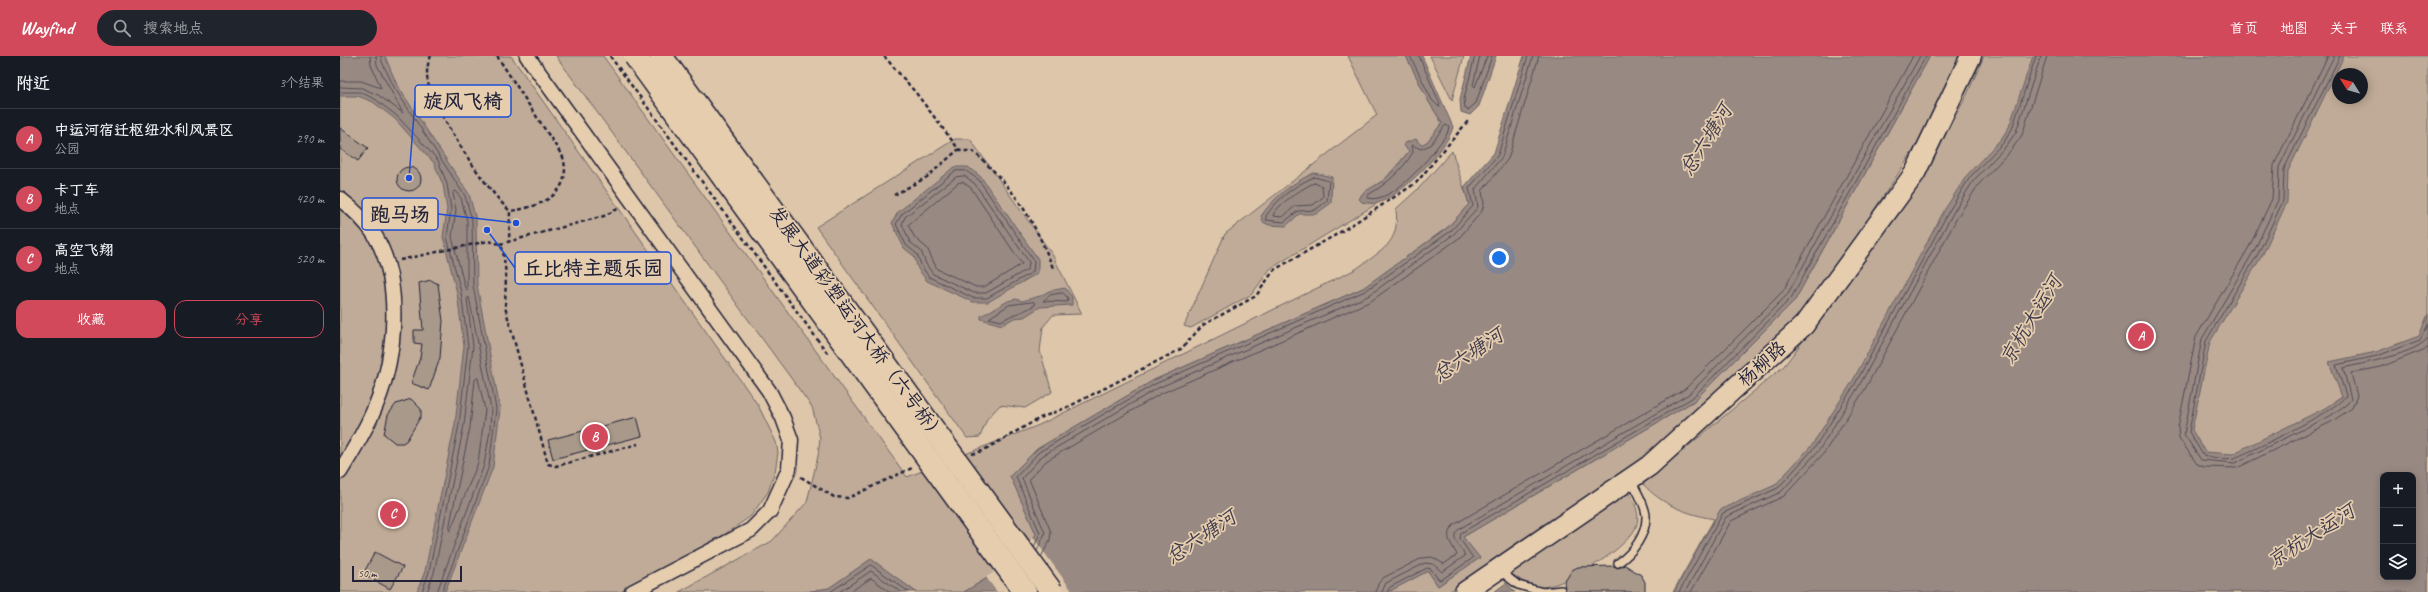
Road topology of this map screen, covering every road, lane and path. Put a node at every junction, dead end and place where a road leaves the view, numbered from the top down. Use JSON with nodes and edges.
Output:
{"nodes":[{"id":1,"x":431,"y":56,"type":"edge"},
{"id":2,"x":497,"y":56,"type":"edge"},
{"id":3,"x":527,"y":56,"type":"edge"},
{"id":4,"x":610,"y":56,"type":"edge"},
{"id":5,"x":635,"y":56,"type":"edge"},
{"id":6,"x":661,"y":56,"type":"edge"},
{"id":7,"x":884,"y":56,"type":"edge"},
{"id":8,"x":1971,"y":56,"type":"edge"},
{"id":9,"x":1468,"y":121,"type":"dead end"},
{"id":10,"x":959,"y":149,"type":"junction"},
{"id":11,"x":894,"y":195,"type":"dead end"},
{"id":12,"x":340,"y":199,"type":"edge"},
{"id":13,"x":632,"y":201,"type":"junction"},
{"id":14,"x":510,"y":211,"type":"junction"},
{"id":15,"x":509,"y":241,"type":"junction"},
{"id":16,"x":500,"y":244,"type":"junction"},
{"id":17,"x":386,"y":263,"type":"junction"},
{"id":18,"x":1053,"y":268,"type":"dead end"},
{"id":19,"x":832,"y":361,"type":"dead end"},
{"id":20,"x":638,"y":444,"type":"dead end"},
{"id":21,"x":969,"y":455,"type":"dead end"},
{"id":22,"x":906,"y":462,"type":"dead end"},
{"id":23,"x":921,"y":464,"type":"dead end"},
{"id":24,"x":789,"y":469,"type":"junction"},
{"id":25,"x":340,"y":472,"type":"edge"},
{"id":26,"x":916,"y":475,"type":"dead end"},
{"id":27,"x":1630,"y":479,"type":"junction"},
{"id":28,"x":1618,"y":563,"type":"dead end"},
{"id":29,"x":1498,"y":570,"type":"junction"},
{"id":30,"x":1560,"y":590,"type":"dead end"},
{"id":31,"x":632,"y":592,"type":"edge"},
{"id":32,"x":1025,"y":592,"type":"edge"},
{"id":33,"x":1052,"y":592,"type":"edge"},
{"id":34,"x":1465,"y":592,"type":"edge"},
{"id":35,"x":1543,"y":592,"type":"edge"}],
"edges":[{"from":1,"to":14,"type":"path"},
{"from":2,"to":14,"type":"path"},
{"from":3,"to":13,"type":"street"},
{"from":4,"to":19,"type":"path","bridge":true},
{"from":5,"to":32,"type":"main road","name":"发展大道彩塑运河大桥（六号桥）","bridge":true},
{"from":6,"to":33,"type":"main road","name":"发展大道彩塑运河大桥（六号桥）","bridge":true},
{"from":7,"to":10,"type":"path"},
{"from":8,"to":27,"type":"street","name":"杨柳路"},
{"from":9,"to":21,"type":"path"},
{"from":10,"to":11,"type":"path"},
{"from":10,"to":18,"type":"path"},
{"from":12,"to":17,"type":"street"},
{"from":13,"to":15,"type":"path"},
{"from":13,"to":24,"type":"street"},
{"from":14,"to":15,"type":"path"},
{"from":15,"to":16,"type":"path"},
{"from":16,"to":17,"type":"path"},
{"from":16,"to":20,"type":"path"},
{"from":17,"to":25,"type":"street"},
{"from":22,"to":26,"type":"path"},
{"from":23,"to":24,"type":"path"},
{"from":24,"to":31,"type":"street"},
{"from":27,"to":28,"type":"lane"},
{"from":27,"to":29,"type":"street","name":"杨柳路"},
{"from":29,"to":34,"type":"street","name":"杨柳路"},
{"from":29,"to":35,"type":"lane"},
{"from":30,"to":35,"type":"lane"}]}
